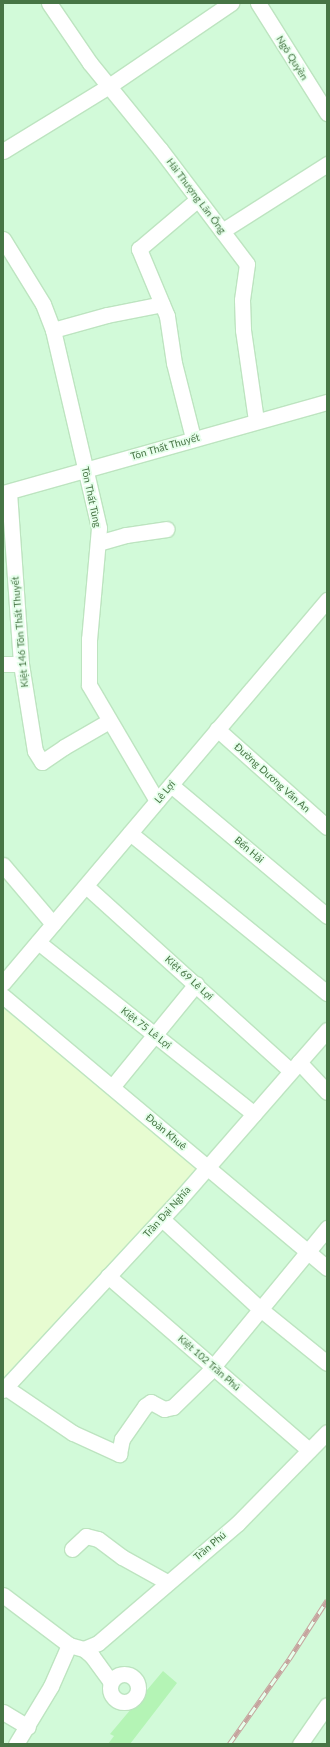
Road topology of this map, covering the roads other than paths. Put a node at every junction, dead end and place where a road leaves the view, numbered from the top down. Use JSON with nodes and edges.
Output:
{"nodes":[{"id":1,"x":49,"y":3,"type":"edge"},
{"id":2,"x":231,"y":3,"type":"edge"},
{"id":3,"x":258,"y":3,"type":"edge"},
{"id":4,"x":109,"y":86,"type":"junction"},
{"id":5,"x":327,"y":112,"type":"edge"},
{"id":6,"x":3,"y":151,"type":"edge"},
{"id":7,"x":327,"y":164,"type":"edge"},
{"id":8,"x":198,"y":199,"type":"junction"},
{"id":9,"x":222,"y":231,"type":"junction"},
{"id":10,"x":3,"y":239,"type":"edge"},
{"id":11,"x":162,"y":304,"type":"junction"},
{"id":12,"x":53,"y":330,"type":"junction"},
{"id":13,"x":327,"y":402,"type":"edge"},
{"id":14,"x":256,"y":420,"type":"junction"},
{"id":15,"x":193,"y":438,"type":"junction"},
{"id":16,"x":86,"y":470,"type":"junction"},
{"id":17,"x":6,"y":492,"type":"edge"},
{"id":18,"x":167,"y":529,"type":"dead end"},
{"id":19,"x":98,"y":543,"type":"junction"},
{"id":20,"x":327,"y":600,"type":"edge"},
{"id":21,"x":3,"y":664,"type":"edge"},
{"id":22,"x":21,"y":664,"type":"junction"},
{"id":23,"x":109,"y":721,"type":"junction"},
{"id":24,"x":217,"y":729,"type":"junction"},
{"id":25,"x":171,"y":785,"type":"junction"},
{"id":26,"x":157,"y":801,"type":"junction"},
{"id":27,"x":327,"y":827,"type":"edge"},
{"id":28,"x":130,"y":833,"type":"junction"},
{"id":29,"x":3,"y":865,"type":"edge"},
{"id":30,"x":86,"y":886,"type":"junction"},
{"id":31,"x":327,"y":916,"type":"edge"},
{"id":32,"x":54,"y":924,"type":"junction"},
{"id":33,"x":38,"y":942,"type":"junction"},
{"id":34,"x":3,"y":983,"type":"edge"},
{"id":35,"x":196,"y":984,"type":"junction"},
{"id":36,"x":327,"y":993,"type":"edge"},
{"id":37,"x":3,"y":996,"type":"edge"},
{"id":38,"x":327,"y":1030,"type":"edge"},
{"id":39,"x":154,"y":1035,"type":"junction"},
{"id":40,"x":295,"y":1067,"type":"junction"},
{"id":41,"x":112,"y":1087,"type":"junction"},
{"id":42,"x":327,"y":1092,"type":"edge"},
{"id":43,"x":254,"y":1114,"type":"junction"},
{"id":44,"x":208,"y":1167,"type":"junction"},
{"id":45,"x":162,"y":1219,"type":"junction"},
{"id":46,"x":327,"y":1228,"type":"edge"},
{"id":47,"x":306,"y":1251,"type":"junction"},
{"id":48,"x":327,"y":1268,"type":"edge"},
{"id":49,"x":108,"y":1276,"type":"junction"},
{"id":50,"x":259,"y":1308,"type":"junction"},
{"id":51,"x":327,"y":1363,"type":"edge"},
{"id":52,"x":213,"y":1367,"type":"junction"},
{"id":53,"x":4,"y":1389,"type":"edge"},
{"id":54,"x":327,"y":1432,"type":"edge"},
{"id":55,"x":309,"y":1450,"type":"junction"},
{"id":56,"x":72,"y":1549,"type":"dead end"},
{"id":57,"x":167,"y":1582,"type":"junction"},
{"id":58,"x":3,"y":1595,"type":"edge"},
{"id":59,"x":76,"y":1647,"type":"junction"},
{"id":60,"x":111,"y":1682,"type":"dead end"},
{"id":61,"x":327,"y":1705,"type":"edge"},
{"id":62,"x":3,"y":1712,"type":"edge"},
{"id":63,"x":28,"y":1727,"type":"junction"},
{"id":64,"x":16,"y":1744,"type":"edge"},
{"id":65,"x":300,"y":1744,"type":"edge"}],
"edges":[{"from":1,"to":4,"type":"street","name":"Hải Thượng Lãn Ông"},
{"from":2,"to":4,"type":"street"},
{"from":3,"to":5,"type":"street","name":"Ngô Quyền"},
{"from":4,"to":6,"type":"street"},
{"from":4,"to":8,"type":"street","name":"Hải Thượng Lãn Ông"},
{"from":7,"to":9,"type":"street"},
{"from":8,"to":9,"type":"street","name":"Hải Thượng Lãn Ông"},
{"from":8,"to":11,"type":"street"},
{"from":9,"to":14,"type":"street","name":"Hải Thượng Lãn Ông"},
{"from":10,"to":12,"type":"street","name":"Tôn Thất Tùng"},
{"from":11,"to":12,"type":"street"},
{"from":11,"to":15,"type":"street"},
{"from":12,"to":16,"type":"street","name":"Tôn Thất Tùng"},
{"from":13,"to":14,"type":"street","name":"Tôn Thất Thuyết"},
{"from":14,"to":15,"type":"street","name":"Tôn Thất Thuyết"},
{"from":15,"to":16,"type":"street","name":"Tôn Thất Thuyết"},
{"from":16,"to":17,"type":"street","name":"Tôn Thất Thuyết"},
{"from":16,"to":19,"type":"street","name":"Tôn Thất Tùng"},
{"from":17,"to":22,"type":"street","name":"Kiệt 146 Tôn Thất Thuyết"},
{"from":18,"to":19,"type":"street"},
{"from":19,"to":23,"type":"street","name":"Tôn Thất Tùng"},
{"from":20,"to":24,"type":"street","name":"Lê Lợi"},
{"from":21,"to":22,"type":"street"},
{"from":22,"to":23,"type":"street","name":"Kiệt 146 Tôn Thất Thuyết"},
{"from":23,"to":26,"type":"street","name":"Tôn Thất Tùng"},
{"from":24,"to":25,"type":"street","name":"Lê Lợi"},
{"from":24,"to":27,"type":"street","name":"Đường Dương Văn An"},
{"from":25,"to":26,"type":"street","name":"Lê Lợi"},
{"from":25,"to":31,"type":"street","name":"Bến Hải"},
{"from":26,"to":28,"type":"street","name":"Lê Lợi"},
{"from":28,"to":30,"type":"street","name":"Lê Lợi"},
{"from":28,"to":36,"type":"street"},
{"from":29,"to":32,"type":"street"},
{"from":30,"to":32,"type":"street","name":"Lê Lợi"},
{"from":30,"to":35,"type":"street","name":"Kiệt 69 Lê Lợi"},
{"from":32,"to":33,"type":"street","name":"Lê Lợi"},
{"from":33,"to":34,"type":"street","name":"Lê Lợi"},
{"from":33,"to":39,"type":"street","name":"Kiệt 75 Lê Lợi"},
{"from":35,"to":39,"type":"street"},
{"from":35,"to":40,"type":"street","name":"Kiệt 69 Lê Lợi"},
{"from":37,"to":41,"type":"street","name":"Đoàn Khuê"},
{"from":38,"to":40,"type":"street","name":"Trần Đại Nghĩa"},
{"from":39,"to":41,"type":"street"},
{"from":39,"to":43,"type":"street","name":"Kiệt 75 Lê Lợi"},
{"from":40,"to":42,"type":"street","name":"Kiệt 69 Lê Lợi"},
{"from":40,"to":43,"type":"street","name":"Trần Đại Nghĩa"},
{"from":41,"to":44,"type":"street","name":"Đoàn Khuê"},
{"from":43,"to":44,"type":"street","name":"Trần Đại Nghĩa"},
{"from":44,"to":45,"type":"street","name":"Trần Đại Nghĩa"},
{"from":44,"to":47,"type":"street","name":"Đoàn Khuê"},
{"from":45,"to":49,"type":"street","name":"Trần Đại Nghĩa"},
{"from":45,"to":50,"type":"street"},
{"from":46,"to":47,"type":"street"},
{"from":47,"to":48,"type":"street","name":"Đoàn Khuê"},
{"from":47,"to":50,"type":"street"},
{"from":49,"to":52,"type":"street","name":"Kiệt 102 Trần Phú"},
{"from":49,"to":53,"type":"street","name":"Trần Đại Nghĩa"},
{"from":50,"to":51,"type":"street"},
{"from":50,"to":52,"type":"street"},
{"from":52,"to":53,"type":"street"},
{"from":52,"to":55,"type":"street","name":"Kiệt 102 Trần Phú"},
{"from":54,"to":55,"type":"street","name":"Trần Phú"},
{"from":55,"to":57,"type":"street","name":"Trần Phú"},
{"from":56,"to":57,"type":"street"},
{"from":57,"to":59,"type":"street","name":"Trần Phú"},
{"from":58,"to":59,"type":"street"},
{"from":59,"to":60,"type":"street"},
{"from":59,"to":63,"type":"street"},
{"from":61,"to":65,"type":"street"},
{"from":62,"to":63,"type":"street"},
{"from":63,"to":64,"type":"street"}]}
